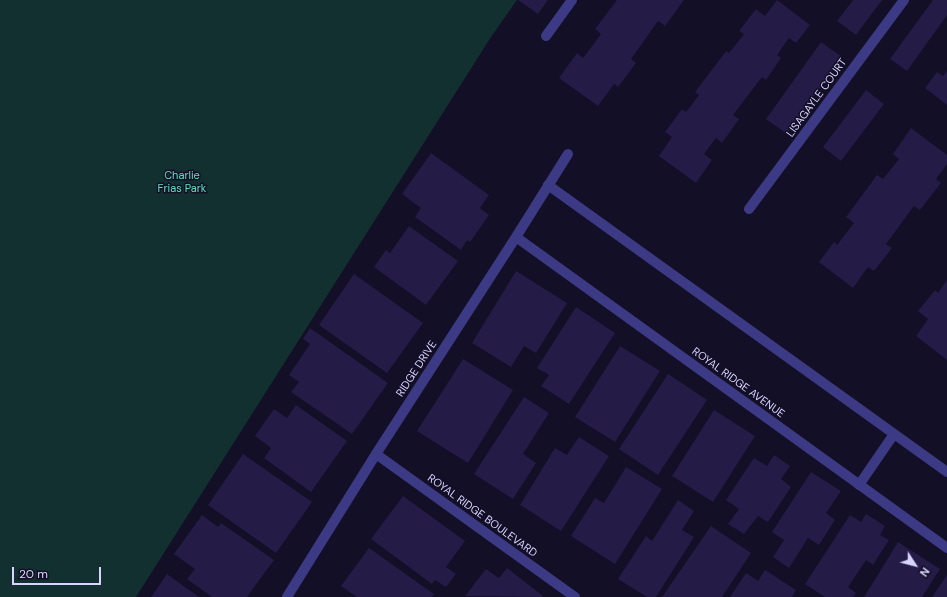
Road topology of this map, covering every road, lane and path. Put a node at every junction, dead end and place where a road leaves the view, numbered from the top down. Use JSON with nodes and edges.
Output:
{"nodes":[{"id":1,"x":572,"y":0,"type":"edge"},
{"id":2,"x":904,"y":0,"type":"edge"},
{"id":3,"x":546,"y":36,"type":"dead end"},
{"id":4,"x":568,"y":154,"type":"dead end"},
{"id":5,"x":548,"y":185,"type":"junction"},
{"id":6,"x":749,"y":209,"type":"dead end"},
{"id":7,"x":516,"y":237,"type":"junction"},
{"id":8,"x":894,"y":434,"type":"junction"},
{"id":9,"x":376,"y":454,"type":"junction"},
{"id":10,"x":947,"y":472,"type":"edge"},
{"id":11,"x":859,"y":485,"type":"junction"},
{"id":12,"x":947,"y":548,"type":"edge"},
{"id":13,"x":287,"y":597,"type":"edge"},
{"id":14,"x":575,"y":597,"type":"edge"}],
"edges":[{"from":1,"to":3,"type":"street"},
{"from":2,"to":6,"type":"street","name":"LISAGAYLE COURT"},
{"from":4,"to":5,"type":"street","name":"RIDGE DRIVE"},
{"from":5,"to":7,"type":"street","name":"RIDGE DRIVE"},
{"from":5,"to":8,"type":"street"},
{"from":7,"to":9,"type":"street","name":"RIDGE DRIVE"},
{"from":7,"to":11,"type":"street","name":"ROYAL RIDGE AVENUE"},
{"from":8,"to":10,"type":"street"},
{"from":8,"to":11,"type":"street"},
{"from":9,"to":13,"type":"street","name":"RIDGE DRIVE"},
{"from":9,"to":14,"type":"street","name":"ROYAL RIDGE BOULEVARD"},
{"from":11,"to":12,"type":"street","name":"ROYAL RIDGE AVENUE"}]}
